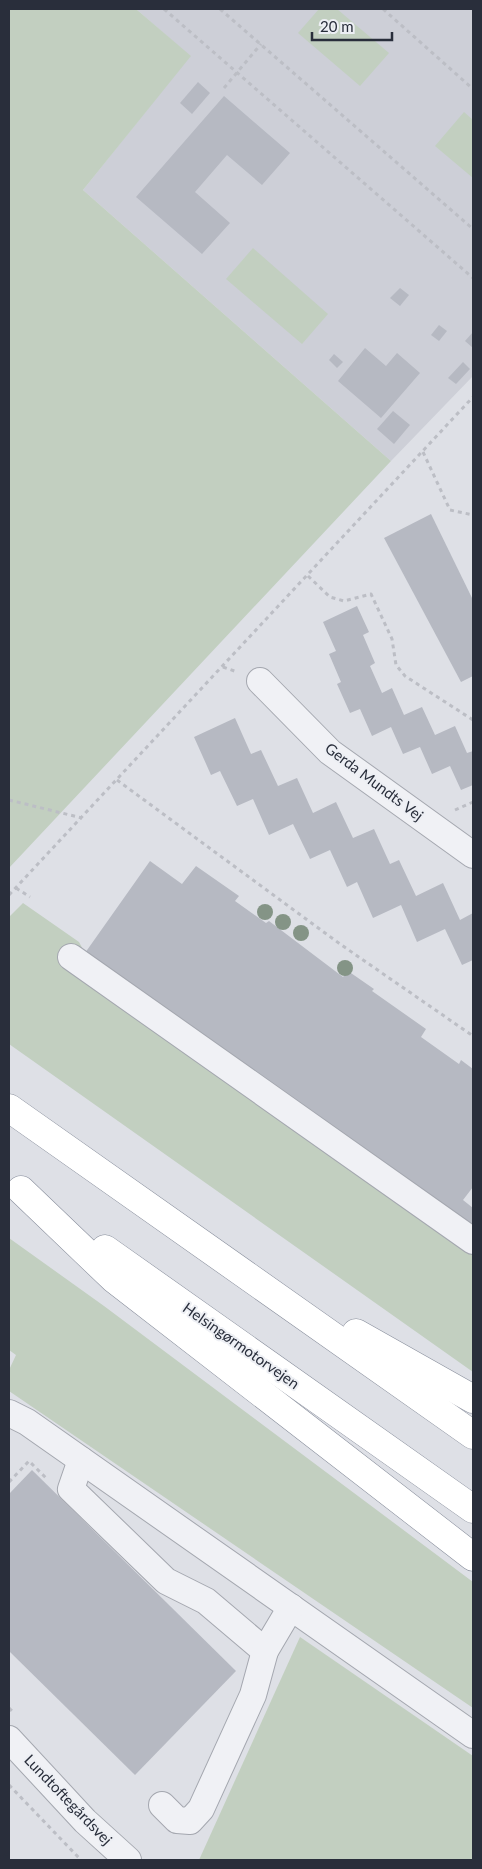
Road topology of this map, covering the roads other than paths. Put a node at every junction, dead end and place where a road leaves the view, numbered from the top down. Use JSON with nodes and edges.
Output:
{"nodes":[{"id":1,"x":260,"y":681,"type":"dead end"},
{"id":2,"x":473,"y":855,"type":"edge"},
{"id":3,"x":71,"y":957,"type":"dead end"},
{"id":4,"x":9,"y":1108,"type":"edge"},
{"id":5,"x":15,"y":1186,"type":"edge"},
{"id":6,"x":473,"y":1240,"type":"edge"},
{"id":7,"x":224,"y":1259,"type":"junction"},
{"id":8,"x":473,"y":1399,"type":"edge"},
{"id":9,"x":10,"y":1415,"type":"edge"},
{"id":10,"x":473,"y":1435,"type":"edge"},
{"id":11,"x":81,"y":1460,"type":"junction"},
{"id":12,"x":473,"y":1509,"type":"edge"},
{"id":13,"x":473,"y":1557,"type":"edge"},
{"id":14,"x":291,"y":1607,"type":"junction"},
{"id":15,"x":265,"y":1652,"type":"junction"},
{"id":16,"x":473,"y":1735,"type":"edge"},
{"id":17,"x":9,"y":1739,"type":"edge"},
{"id":18,"x":162,"y":1805,"type":"dead end"},
{"id":19,"x":128,"y":1860,"type":"edge"}],
"edges":[{"from":1,"to":2,"type":"street","name":"Gerda Mundts Vej"},
{"from":3,"to":6,"type":"street"},
{"from":4,"to":7,"type":"highway"},
{"from":5,"to":12,"type":"highway","name":"Helsingørmotorvejen"},
{"from":5,"to":13,"type":"highway"},
{"from":7,"to":8,"type":"highway"},
{"from":7,"to":10,"type":"highway"},
{"from":9,"to":11,"type":"street"},
{"from":11,"to":14,"type":"street"},
{"from":11,"to":15,"type":"street"},
{"from":14,"to":15,"type":"street"},
{"from":14,"to":16,"type":"street"},
{"from":15,"to":18,"type":"street"},
{"from":17,"to":19,"type":"street","name":"Lundtoftegårdsvej"}]}
